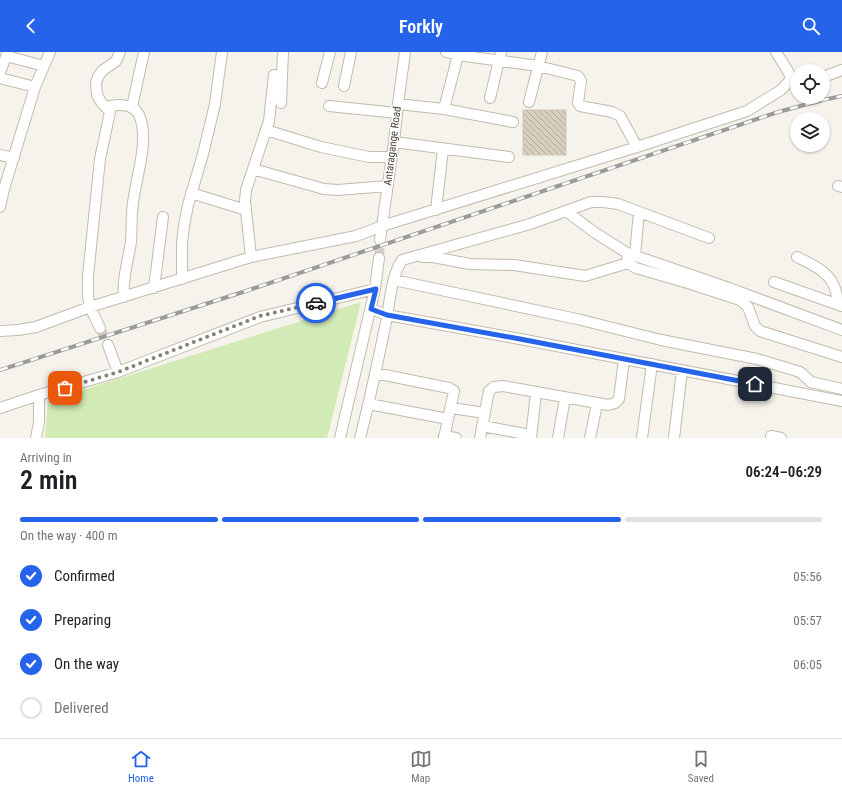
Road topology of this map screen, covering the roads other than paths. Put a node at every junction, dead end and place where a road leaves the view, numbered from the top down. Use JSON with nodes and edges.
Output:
{"nodes":[{"id":1,"x":50,"y":52,"type":"edge"},
{"id":2,"x":120,"y":52,"type":"edge"},
{"id":3,"x":144,"y":52,"type":"edge"},
{"id":4,"x":222,"y":52,"type":"edge"},
{"id":5,"x":283,"y":52,"type":"edge"},
{"id":6,"x":330,"y":52,"type":"edge"},
{"id":7,"x":351,"y":52,"type":"edge"},
{"id":8,"x":405,"y":52,"type":"edge"},
{"id":9,"x":446,"y":52,"type":"edge"},
{"id":10,"x":542,"y":52,"type":"edge"},
{"id":11,"x":776,"y":52,"type":"edge"},
{"id":12,"x":7,"y":54,"type":"edge"},
{"id":13,"x":458,"y":55,"type":"junction"},
{"id":14,"x":500,"y":56,"type":"edge"},
{"id":15,"x":44,"y":66,"type":"junction"},
{"id":16,"x":538,"y":66,"type":"junction"},
{"id":17,"x":842,"y":70,"type":"edge"},
{"id":18,"x":0,"y":72,"type":"edge"},
{"id":19,"x":790,"y":74,"type":"edge"},
{"id":20,"x":830,"y":74,"type":"edge"},
{"id":21,"x":274,"y":75,"type":"dead end"},
{"id":22,"x":0,"y":78,"type":"edge"},
{"id":23,"x":322,"y":83,"type":"dead end"},
{"id":24,"x":790,"y":83,"type":"edge"},
{"id":25,"x":344,"y":86,"type":"dead end"},
{"id":26,"x":35,"y":87,"type":"junction"},
{"id":27,"x":490,"y":98,"type":"dead end"},
{"id":28,"x":281,"y":102,"type":"dead end"},
{"id":29,"x":529,"y":102,"type":"dead end"},
{"id":30,"x":329,"y":106,"type":"dead end"},
{"id":31,"x":106,"y":107,"type":"junction"},
{"id":32,"x":132,"y":107,"type":"junction"},
{"id":33,"x":397,"y":109,"type":"junction"},
{"id":34,"x":444,"y":109,"type":"junction"},
{"id":35,"x":513,"y":122,"type":"dead end"},
{"id":36,"x":266,"y":130,"type":"junction"},
{"id":37,"x":394,"y":142,"type":"junction"},
{"id":38,"x":637,"y":147,"type":"junction"},
{"id":39,"x":443,"y":149,"type":"junction"},
{"id":40,"x":0,"y":155,"type":"edge"},
{"id":41,"x":392,"y":157,"type":"junction"},
{"id":42,"x":509,"y":157,"type":"dead end"},
{"id":43,"x":14,"y":158,"type":"junction"},
{"id":44,"x":253,"y":168,"type":"junction"},
{"id":45,"x":388,"y":186,"type":"junction"},
{"id":46,"x":2,"y":188,"type":"edge"},
{"id":47,"x":191,"y":193,"type":"junction"},
{"id":48,"x":0,"y":207,"type":"edge"},
{"id":49,"x":246,"y":210,"type":"junction"},
{"id":50,"x":436,"y":210,"type":"junction"},
{"id":51,"x":566,"y":211,"type":"junction"},
{"id":52,"x":639,"y":212,"type":"junction"},
{"id":53,"x":163,"y":217,"type":"dead end"},
{"id":54,"x":382,"y":226,"type":"junction"},
{"id":55,"x":709,"y":238,"type":"dead end"},
{"id":56,"x":380,"y":240,"type":"tunnel mouth"},
{"id":57,"x":414,"y":256,"type":"junction"},
{"id":58,"x":251,"y":257,"type":"junction"},
{"id":59,"x":630,"y":257,"type":"junction"},
{"id":60,"x":797,"y":257,"type":"dead end"},
{"id":61,"x":379,"y":258,"type":"tunnel mouth"},
{"id":62,"x":182,"y":279,"type":"junction"},
{"id":63,"x":394,"y":280,"type":"junction"},
{"id":64,"x":774,"y":282,"type":"dead end"},
{"id":65,"x":154,"y":288,"type":"junction"},
{"id":66,"x":376,"y":289,"type":"junction"},
{"id":67,"x":124,"y":297,"type":"junction"},
{"id":68,"x":840,"y":306,"type":"edge"},
{"id":69,"x":90,"y":307,"type":"junction"},
{"id":70,"x":371,"y":309,"type":"junction"},
{"id":71,"x":387,"y":315,"type":"junction"},
{"id":72,"x":100,"y":328,"type":"tunnel mouth"},
{"id":73,"x":842,"y":330,"type":"edge"},
{"id":74,"x":0,"y":331,"type":"edge"},
{"id":75,"x":108,"y":345,"type":"tunnel mouth"},
{"id":76,"x":842,"y":357,"type":"edge"},
{"id":77,"x":624,"y":359,"type":"junction"},
{"id":78,"x":652,"y":364,"type":"junction"},
{"id":79,"x":682,"y":370,"type":"junction"},
{"id":80,"x":118,"y":372,"type":"junction"},
{"id":81,"x":375,"y":373,"type":"junction"},
{"id":82,"x":842,"y":388,"type":"edge"},
{"id":83,"x":536,"y":392,"type":"junction"},
{"id":84,"x":39,"y":396,"type":"junction"},
{"id":85,"x":565,"y":398,"type":"junction"},
{"id":86,"x":842,"y":401,"type":"edge"},
{"id":87,"x":368,"y":404,"type":"junction"},
{"id":88,"x":597,"y":404,"type":"junction"},
{"id":89,"x":0,"y":408,"type":"edge"},
{"id":90,"x":451,"y":408,"type":"junction"},
{"id":91,"x":485,"y":413,"type":"junction"},
{"id":92,"x":448,"y":419,"type":"junction"},
{"id":93,"x":482,"y":426,"type":"junction"},
{"id":94,"x":770,"y":436,"type":"dead end"},
{"id":95,"x":444,"y":437,"type":"edge"},
{"id":96,"x":531,"y":437,"type":"edge"},
{"id":97,"x":36,"y":438,"type":"edge"},
{"id":98,"x":340,"y":438,"type":"edge"},
{"id":99,"x":360,"y":438,"type":"edge"},
{"id":100,"x":456,"y":438,"type":"edge"},
{"id":101,"x":480,"y":438,"type":"edge"},
{"id":102,"x":558,"y":438,"type":"edge"},
{"id":103,"x":590,"y":438,"type":"edge"},
{"id":104,"x":642,"y":438,"type":"edge"},
{"id":105,"x":674,"y":438,"type":"edge"},
{"id":106,"x":781,"y":438,"type":"edge"}],
"edges":[{"from":1,"to":15,"type":"street"},
{"from":2,"to":31,"type":"street"},
{"from":3,"to":32,"type":"street"},
{"from":4,"to":47,"type":"street"},
{"from":5,"to":28,"type":"street"},
{"from":6,"to":23,"type":"street"},
{"from":7,"to":25,"type":"street"},
{"from":8,"to":33,"type":"street","name":"Antaragange Road"},
{"from":9,"to":13,"type":"street"},
{"from":10,"to":16,"type":"street"},
{"from":11,"to":19,"type":"street"},
{"from":12,"to":15,"type":"street"},
{"from":12,"to":18,"type":"street"},
{"from":13,"to":14,"type":"street"},
{"from":13,"to":34,"type":"street"},
{"from":14,"to":16,"type":"street"},
{"from":14,"to":27,"type":"street"},
{"from":15,"to":26,"type":"street"},
{"from":16,"to":29,"type":"street"},
{"from":16,"to":38,"type":"street"},
{"from":17,"to":20,"type":"street"},
{"from":21,"to":36,"type":"street"},
{"from":22,"to":26,"type":"street"},
{"from":24,"to":38,"type":"street"},
{"from":26,"to":43,"type":"street"},
{"from":30,"to":33,"type":"street"},
{"from":31,"to":32,"type":"street"},
{"from":31,"to":69,"type":"street"},
{"from":32,"to":67,"type":"street"},
{"from":33,"to":34,"type":"street"},
{"from":33,"to":37,"type":"street","name":"Antaragange Road"},
{"from":34,"to":35,"type":"street"},
{"from":36,"to":41,"type":"street"},
{"from":36,"to":44,"type":"street"},
{"from":37,"to":39,"type":"street"},
{"from":37,"to":41,"type":"street","name":"Antaragange Road"},
{"from":38,"to":50,"type":"street"},
{"from":39,"to":42,"type":"street"},
{"from":39,"to":50,"type":"street"},
{"from":40,"to":43,"type":"street"},
{"from":41,"to":45,"type":"street","name":"Antaragange Road"},
{"from":43,"to":46,"type":"street"},
{"from":44,"to":45,"type":"street"},
{"from":44,"to":49,"type":"street"},
{"from":45,"to":54,"type":"street","name":"Antaragange Road"},
{"from":46,"to":48,"type":"street"},
{"from":47,"to":49,"type":"street"},
{"from":47,"to":62,"type":"street"},
{"from":49,"to":58,"type":"street"},
{"from":50,"to":54,"type":"street"},
{"from":51,"to":52,"type":"street"},
{"from":51,"to":57,"type":"street"},
{"from":51,"to":59,"type":"street"},
{"from":52,"to":55,"type":"street"},
{"from":52,"to":59,"type":"street"},
{"from":53,"to":65,"type":"street"},
{"from":54,"to":56,"type":"street","name":"Antaragange Road"},
{"from":54,"to":58,"type":"street"},
{"from":57,"to":59,"type":"street"},
{"from":57,"to":63,"type":"street"},
{"from":58,"to":62,"type":"street"},
{"from":59,"to":73,"type":"street"},
{"from":59,"to":76,"type":"street"},
{"from":60,"to":68,"type":"street"},
{"from":61,"to":66,"type":"street"},
{"from":62,"to":65,"type":"street"},
{"from":63,"to":71,"type":"street"},
{"from":63,"to":82,"type":"street"},
{"from":64,"to":68,"type":"street"},
{"from":65,"to":67,"type":"street"},
{"from":66,"to":70,"type":"street"},
{"from":66,"to":80,"type":"street"},
{"from":67,"to":69,"type":"street"},
{"from":69,"to":72,"type":"street"},
{"from":69,"to":74,"type":"street"},
{"from":70,"to":71,"type":"street"},
{"from":70,"to":98,"type":"street"},
{"from":71,"to":77,"type":"street"},
{"from":71,"to":81,"type":"street"},
{"from":75,"to":80,"type":"street"},
{"from":77,"to":78,"type":"street"},
{"from":77,"to":88,"type":"street"},
{"from":78,"to":79,"type":"street"},
{"from":78,"to":104,"type":"street"},
{"from":79,"to":86,"type":"street"},
{"from":79,"to":105,"type":"street"},
{"from":80,"to":84,"type":"street"},
{"from":81,"to":87,"type":"street"},
{"from":81,"to":90,"type":"street"},
{"from":83,"to":85,"type":"street"},
{"from":83,"to":91,"type":"street"},
{"from":83,"to":96,"type":"street"},
{"from":84,"to":89,"type":"street"},
{"from":84,"to":97,"type":"street"},
{"from":85,"to":88,"type":"street"},
{"from":85,"to":102,"type":"street"},
{"from":87,"to":92,"type":"street"},
{"from":87,"to":99,"type":"street"},
{"from":88,"to":103,"type":"street"},
{"from":90,"to":91,"type":"street"},
{"from":90,"to":92,"type":"street"},
{"from":91,"to":93,"type":"street"},
{"from":92,"to":95,"type":"street"},
{"from":93,"to":96,"type":"street"},
{"from":93,"to":101,"type":"street"},
{"from":94,"to":106,"type":"street"},
{"from":95,"to":100,"type":"street"}]}
